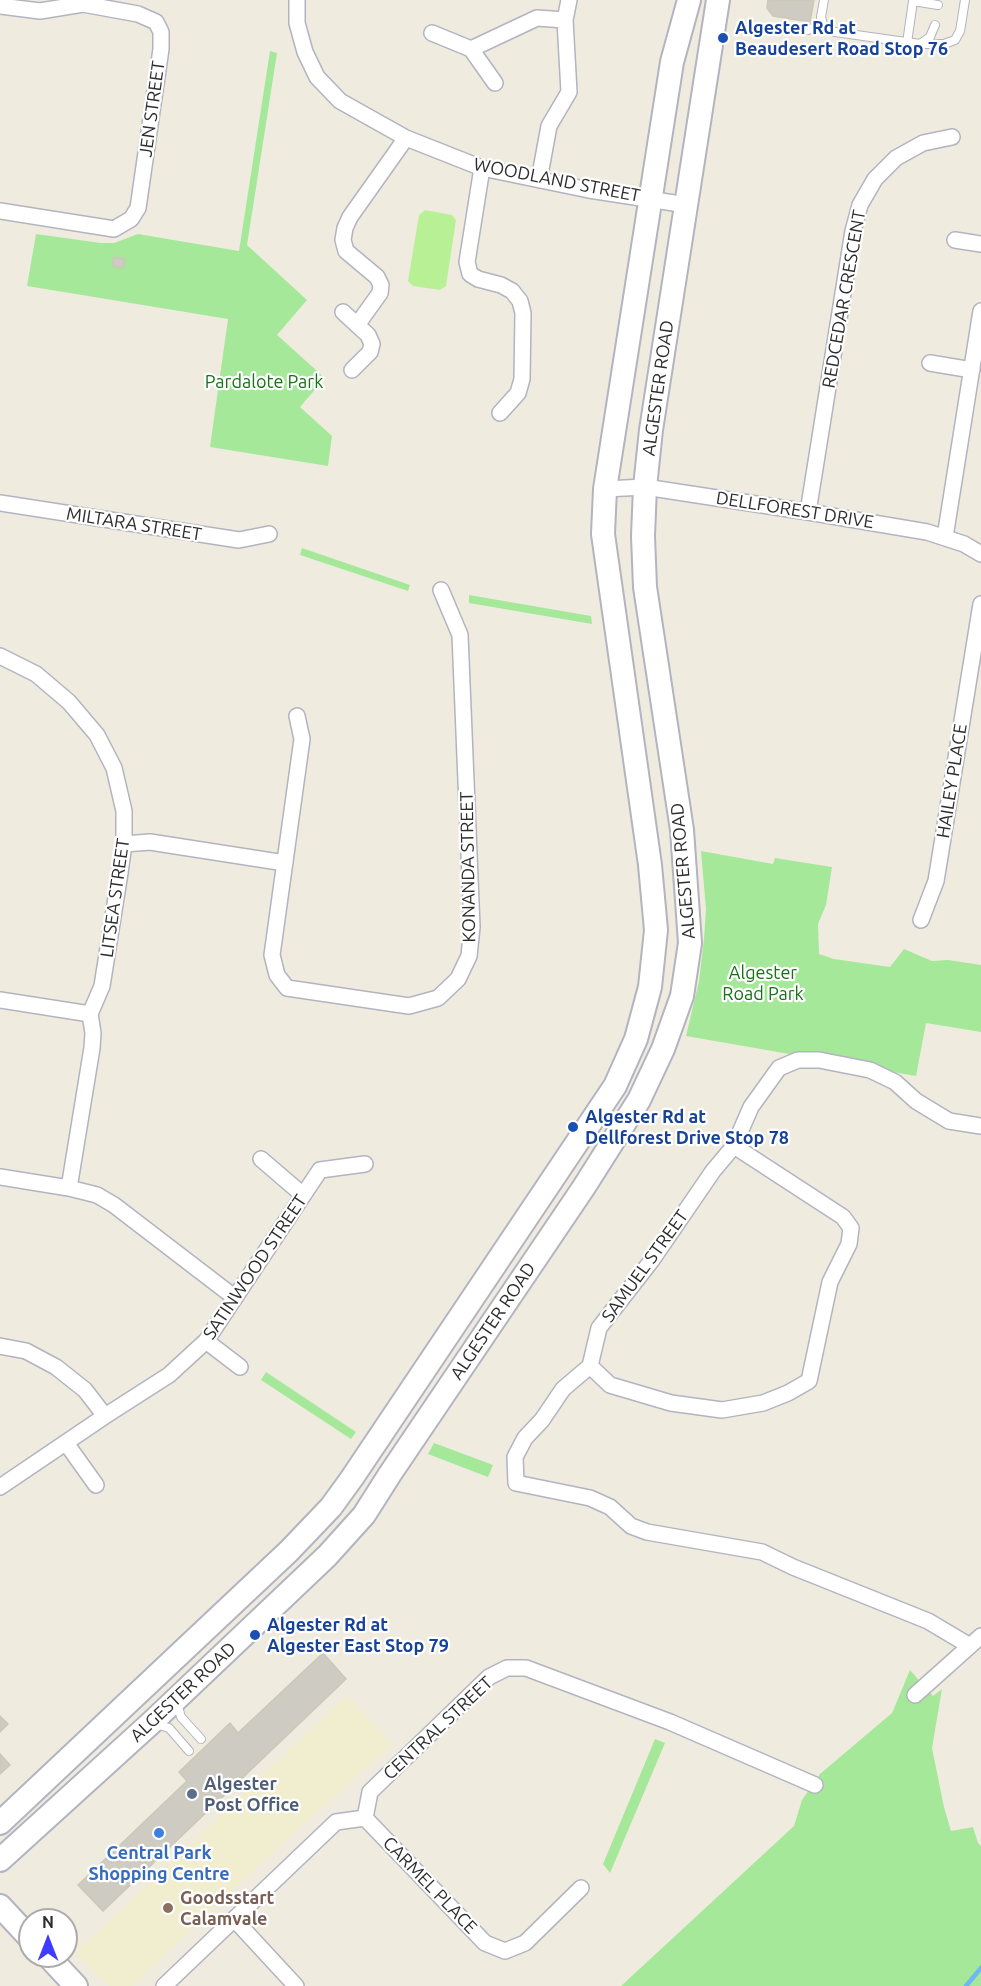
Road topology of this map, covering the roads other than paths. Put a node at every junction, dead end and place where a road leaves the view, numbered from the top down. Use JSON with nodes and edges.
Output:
{"nodes":[{"id":1,"x":297,"y":0,"type":"edge"},
{"id":2,"x":569,"y":0,"type":"edge"},
{"id":3,"x":689,"y":0,"type":"edge"},
{"id":4,"x":718,"y":0,"type":"edge"},
{"id":5,"x":824,"y":0,"type":"edge"},
{"id":6,"x":965,"y":0,"type":"edge"},
{"id":7,"x":913,"y":1,"type":"edge"},
{"id":8,"x":938,"y":5,"type":"dead end"},
{"id":9,"x":0,"y":6,"type":"edge"},
{"id":10,"x":564,"y":20,"type":"junction"},
{"id":11,"x":823,"y":24,"type":"junction"},
{"id":12,"x":935,"y":25,"type":"dead end"},
{"id":13,"x":808,"y":30,"type":"dead end"},
{"id":14,"x":432,"y":33,"type":"dead end"},
{"id":15,"x":907,"y":43,"type":"junction"},
{"id":16,"x":920,"y":44,"type":"junction"},
{"id":17,"x":471,"y":49,"type":"junction"},
{"id":18,"x":495,"y":83,"type":"dead end"},
{"id":19,"x":952,"y":137,"type":"dead end"},
{"id":20,"x":406,"y":138,"type":"junction"},
{"id":21,"x":482,"y":168,"type":"junction"},
{"id":22,"x":539,"y":180,"type":"junction"},
{"id":23,"x":650,"y":199,"type":"junction"},
{"id":24,"x":687,"y":205,"type":"junction"},
{"id":25,"x":0,"y":211,"type":"edge"},
{"id":26,"x":955,"y":240,"type":"dead end"},
{"id":27,"x":981,"y":244,"type":"edge"},
{"id":28,"x":981,"y":311,"type":"edge"},
{"id":29,"x":343,"y":312,"type":"dead end"},
{"id":30,"x":357,"y":325,"type":"junction"},
{"id":31,"x":930,"y":363,"type":"dead end"},
{"id":32,"x":352,"y":370,"type":"dead end"},
{"id":33,"x":972,"y":370,"type":"junction"},
{"id":34,"x":500,"y":413,"type":"dead end"},
{"id":35,"x":645,"y":487,"type":"junction"},
{"id":36,"x":605,"y":489,"type":"junction"},
{"id":37,"x":0,"y":503,"type":"edge"},
{"id":38,"x":808,"y":512,"type":"junction"},
{"id":39,"x":269,"y":534,"type":"dead end"},
{"id":40,"x":945,"y":537,"type":"junction"},
{"id":41,"x":981,"y":554,"type":"edge"},
{"id":42,"x":441,"y":590,"type":"dead end"},
{"id":43,"x":981,"y":604,"type":"edge"},
{"id":44,"x":0,"y":656,"type":"edge"},
{"id":45,"x":297,"y":716,"type":"dead end"},
{"id":46,"x":124,"y":844,"type":"junction"},
{"id":47,"x":285,"y":863,"type":"junction"},
{"id":48,"x":921,"y":920,"type":"dead end"},
{"id":49,"x":0,"y":1000,"type":"edge"},
{"id":50,"x":90,"y":1014,"type":"junction"},
{"id":51,"x":981,"y":1126,"type":"edge"},
{"id":52,"x":734,"y":1146,"type":"junction"},
{"id":53,"x":261,"y":1159,"type":"dead end"},
{"id":54,"x":365,"y":1164,"type":"dead end"},
{"id":55,"x":0,"y":1177,"type":"edge"},
{"id":56,"x":69,"y":1188,"type":"junction"},
{"id":57,"x":303,"y":1195,"type":"junction"},
{"id":58,"x":234,"y":1297,"type":"junction"},
{"id":59,"x":206,"y":1341,"type":"junction"},
{"id":60,"x":0,"y":1346,"type":"edge"},
{"id":61,"x":590,"y":1366,"type":"junction"},
{"id":62,"x":240,"y":1367,"type":"dead end"},
{"id":63,"x":105,"y":1416,"type":"junction"},
{"id":64,"x":66,"y":1443,"type":"junction"},
{"id":65,"x":96,"y":1485,"type":"dead end"},
{"id":66,"x":0,"y":1488,"type":"edge"},
{"id":67,"x":975,"y":1641,"type":"edge"},
{"id":68,"x":915,"y":1695,"type":"dead end"},
{"id":69,"x":176,"y":1699,"type":"junction"},
{"id":70,"x":152,"y":1722,"type":"junction"},
{"id":71,"x":201,"y":1739,"type":"dead end"},
{"id":72,"x":189,"y":1751,"type":"dead end"},
{"id":73,"x":815,"y":1785,"type":"dead end"},
{"id":74,"x":365,"y":1818,"type":"junction"},
{"id":75,"x":0,"y":1823,"type":"edge"},
{"id":76,"x":0,"y":1860,"type":"edge"},
{"id":77,"x":581,"y":1888,"type":"dead end"},
{"id":78,"x":0,"y":1906,"type":"edge"},
{"id":79,"x":234,"y":1919,"type":"junction"},
{"id":80,"x":18,"y":1925,"type":"edge"},
{"id":81,"x":59,"y":1968,"type":"edge"},
{"id":82,"x":76,"y":1986,"type":"edge"},
{"id":83,"x":164,"y":1986,"type":"edge"},
{"id":84,"x":296,"y":1986,"type":"edge"}],
"edges":[{"from":1,"to":20,"type":"street","name":"WOODLAND STREET"},
{"from":2,"to":10,"type":"street"},
{"from":3,"to":23,"type":"main road","name":"ALGESTER ROAD"},
{"from":4,"to":24,"type":"main road","name":"ALGESTER ROAD"},
{"from":5,"to":11,"type":"lane"},
{"from":6,"to":16,"type":"lane"},
{"from":7,"to":8,"type":"lane"},
{"from":7,"to":15,"type":"lane"},
{"from":9,"to":25,"type":"street","name":"JEN STREET"},
{"from":10,"to":17,"type":"street"},
{"from":10,"to":22,"type":"street"},
{"from":11,"to":13,"type":"lane"},
{"from":11,"to":15,"type":"lane"},
{"from":12,"to":16,"type":"lane"},
{"from":14,"to":17,"type":"street"},
{"from":15,"to":16,"type":"lane"},
{"from":17,"to":18,"type":"street"},
{"from":19,"to":38,"type":"street","name":"REDCEDAR CRESCENT"},
{"from":20,"to":21,"type":"street","name":"WOODLAND STREET"},
{"from":20,"to":30,"type":"street"},
{"from":21,"to":22,"type":"street","name":"WOODLAND STREET"},
{"from":21,"to":34,"type":"street"},
{"from":22,"to":23,"type":"street","name":"WOODLAND STREET"},
{"from":23,"to":24,"type":"street","name":"WOODLAND STREET"},
{"from":23,"to":36,"type":"main road","name":"ALGESTER ROAD"},
{"from":24,"to":35,"type":"main road","name":"ALGESTER ROAD"},
{"from":26,"to":27,"type":"street"},
{"from":28,"to":33,"type":"street"},
{"from":29,"to":30,"type":"street"},
{"from":30,"to":32,"type":"street"},
{"from":31,"to":33,"type":"street"},
{"from":33,"to":40,"type":"street"},
{"from":35,"to":36,"type":"street","name":"DELLFOREST DRIVE"},
{"from":35,"to":38,"type":"street","name":"DELLFOREST DRIVE"},
{"from":35,"to":69,"type":"main road","name":"ALGESTER ROAD"},
{"from":36,"to":75,"type":"main road","name":"ALGESTER ROAD"},
{"from":37,"to":39,"type":"street","name":"MILTARA STREET"},
{"from":38,"to":40,"type":"street","name":"DELLFOREST DRIVE"},
{"from":40,"to":41,"type":"street","name":"DELLFOREST DRIVE"},
{"from":42,"to":47,"type":"street","name":"KONANDA STREET"},
{"from":43,"to":48,"type":"street","name":"HAILEY PLACE"},
{"from":44,"to":46,"type":"street","name":"LITSEA STREET"},
{"from":45,"to":47,"type":"street"},
{"from":46,"to":47,"type":"street"},
{"from":46,"to":50,"type":"street","name":"LITSEA STREET"},
{"from":49,"to":50,"type":"street"},
{"from":50,"to":56,"type":"street","name":"LITSEA STREET"},
{"from":51,"to":52,"type":"street","name":"SAMUEL STREET"},
{"from":52,"to":61,"type":"street","name":"SAMUEL STREET"},
{"from":52,"to":61,"type":"street"},
{"from":53,"to":57,"type":"street"},
{"from":54,"to":57,"type":"street","name":"SATINWOOD STREET"},
{"from":55,"to":56,"type":"street"},
{"from":56,"to":58,"type":"street"},
{"from":57,"to":58,"type":"street","name":"SATINWOOD STREET"},
{"from":58,"to":59,"type":"street","name":"SATINWOOD STREET"},
{"from":59,"to":62,"type":"street"},
{"from":59,"to":63,"type":"street","name":"SATINWOOD STREET"},
{"from":60,"to":63,"type":"street"},
{"from":61,"to":67,"type":"street"},
{"from":63,"to":64,"type":"street","name":"SATINWOOD STREET"},
{"from":64,"to":65,"type":"street"},
{"from":64,"to":66,"type":"street","name":"SATINWOOD STREET"},
{"from":67,"to":68,"type":"street"},
{"from":69,"to":70,"type":"main road","name":"ALGESTER ROAD"},
{"from":69,"to":71,"type":"lane"},
{"from":70,"to":72,"type":"lane"},
{"from":70,"to":76,"type":"main road","name":"ALGESTER ROAD"},
{"from":73,"to":74,"type":"street","name":"CENTRAL STREET"},
{"from":74,"to":77,"type":"street","name":"CARMEL PLACE"},
{"from":74,"to":79,"type":"street"},
{"from":78,"to":80,"type":"main road"},
{"from":79,"to":83,"type":"street"},
{"from":79,"to":84,"type":"street"},
{"from":81,"to":82,"type":"main road"}]}
